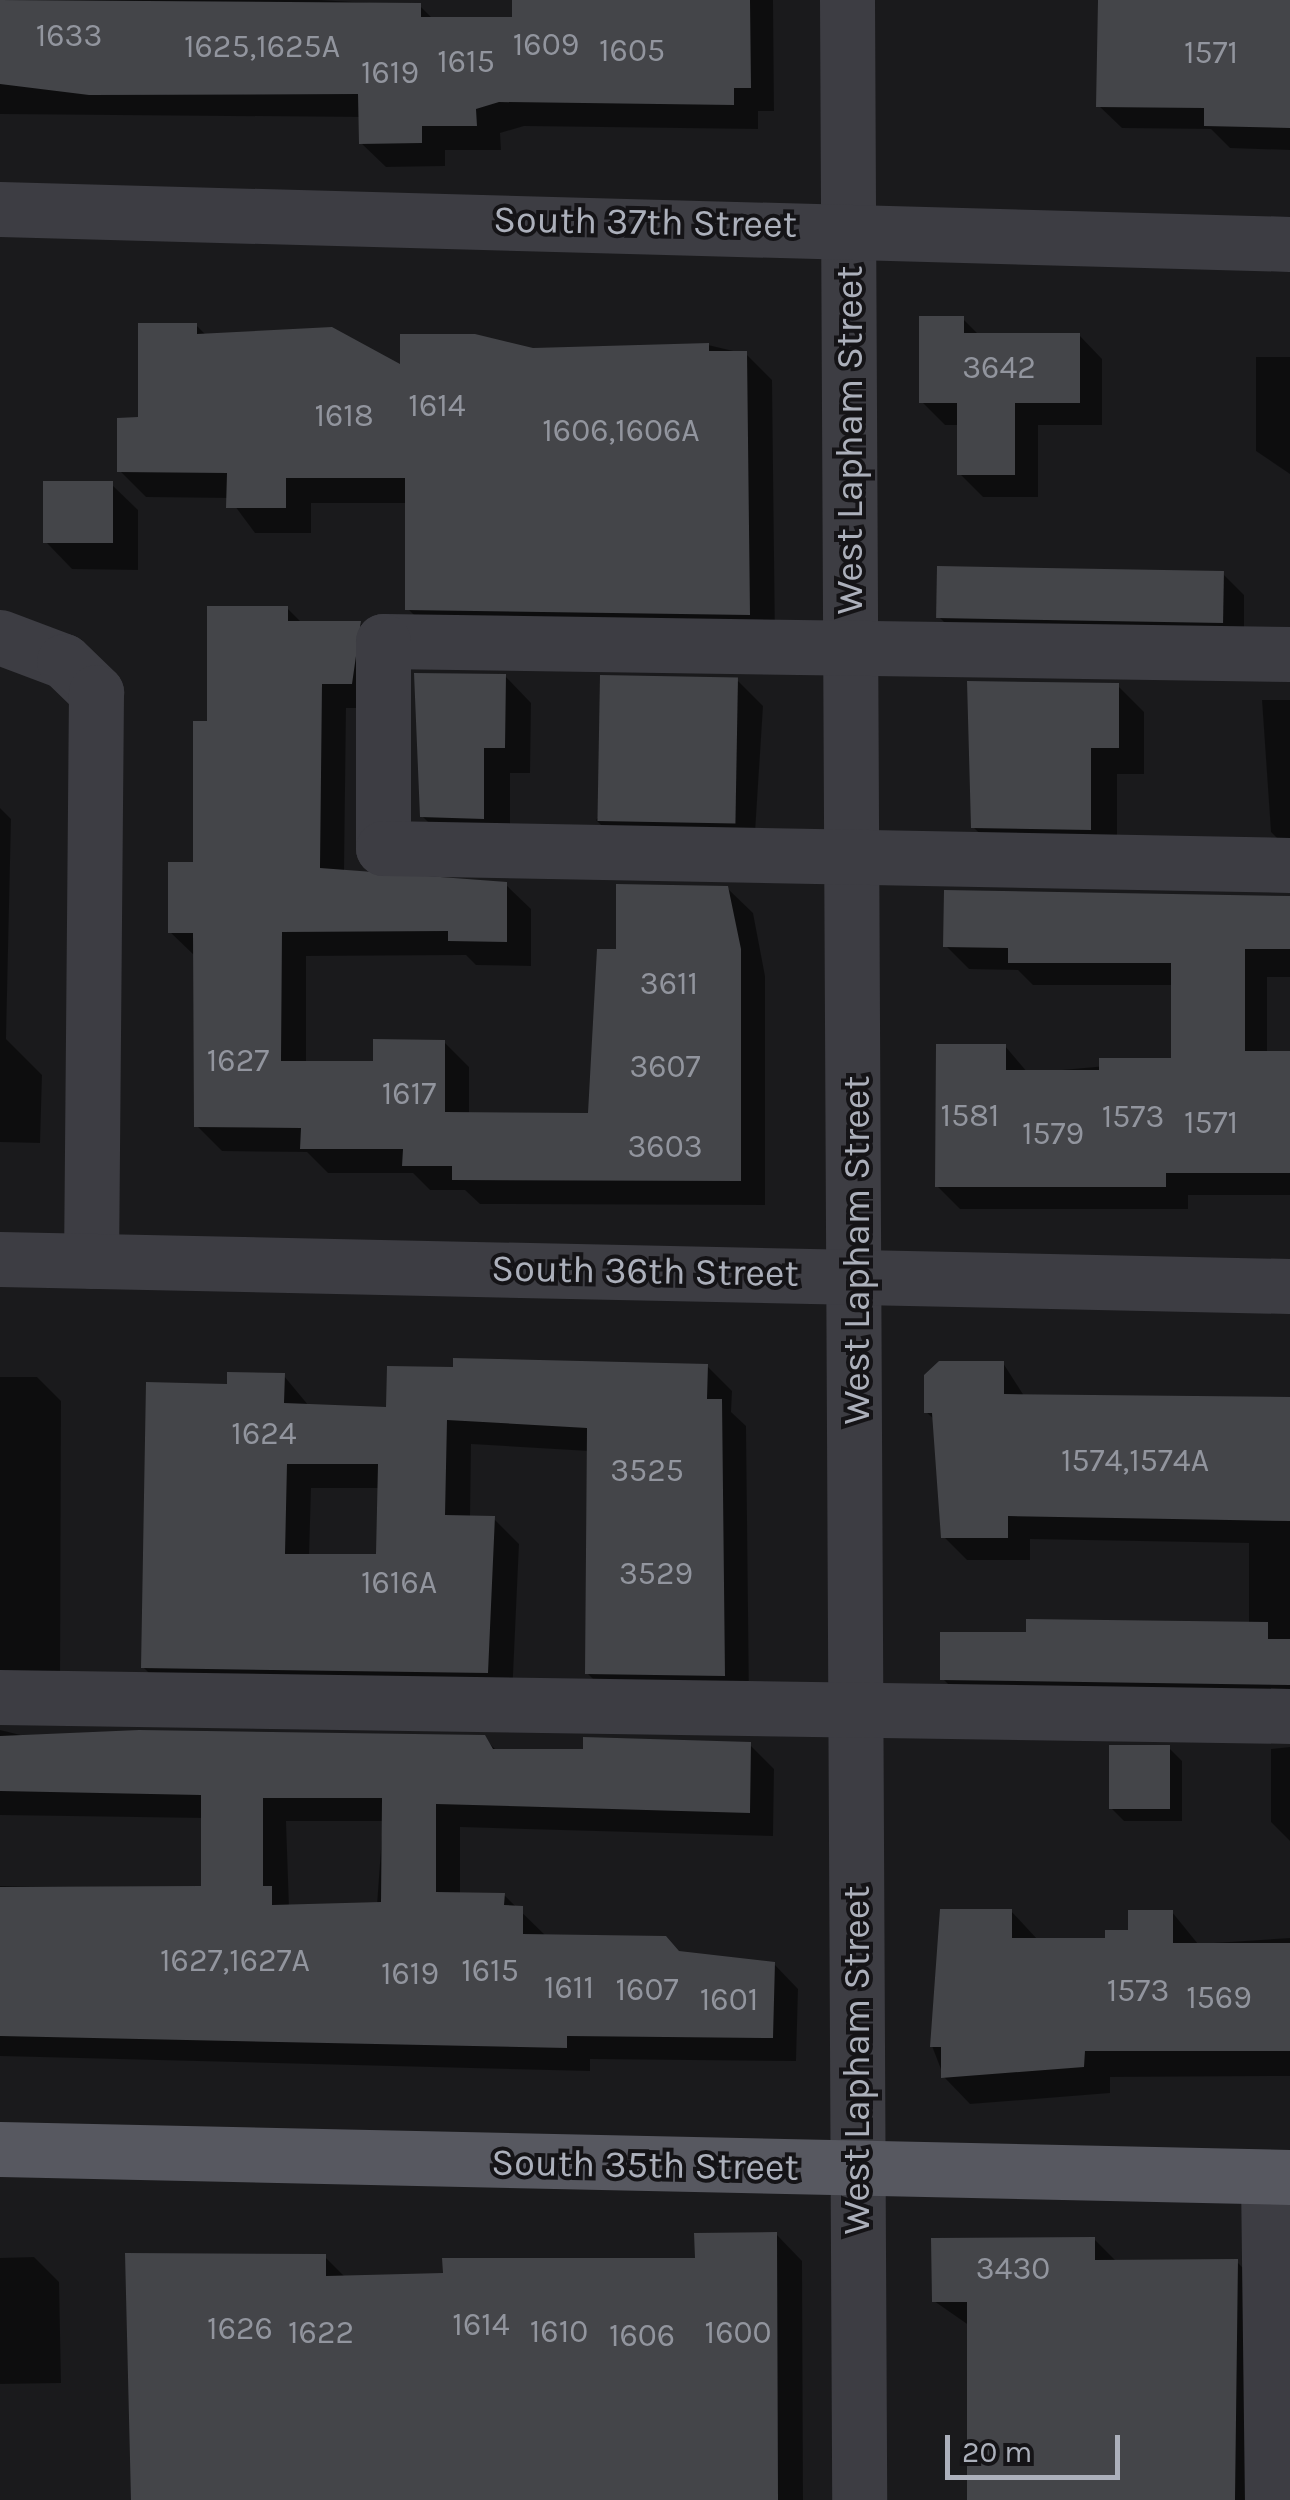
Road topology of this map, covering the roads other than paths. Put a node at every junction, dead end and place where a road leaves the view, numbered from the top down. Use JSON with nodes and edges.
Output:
{"nodes":[{"id":1,"x":847,"y":0,"type":"edge"},
{"id":2,"x":0,"y":209,"type":"edge"},
{"id":3,"x":849,"y":226,"type":"junction"},
{"id":4,"x":1290,"y":244,"type":"edge"},
{"id":5,"x":0,"y":637,"type":"edge"},
{"id":6,"x":851,"y":648,"type":"junction"},
{"id":7,"x":1290,"y":654,"type":"edge"},
{"id":8,"x":855,"y":858,"type":"junction"},
{"id":9,"x":1290,"y":865,"type":"edge"},
{"id":10,"x":0,"y":1259,"type":"edge"},
{"id":11,"x":91,"y":1261,"type":"junction"},
{"id":12,"x":858,"y":1275,"type":"junction"},
{"id":13,"x":1290,"y":1286,"type":"edge"},
{"id":14,"x":0,"y":1697,"type":"edge"},
{"id":15,"x":858,"y":1707,"type":"junction"},
{"id":16,"x":1290,"y":1716,"type":"edge"},
{"id":17,"x":0,"y":2149,"type":"edge"},
{"id":18,"x":855,"y":2170,"type":"junction"},
{"id":19,"x":1279,"y":2177,"type":"edge"},
{"id":20,"x":859,"y":2500,"type":"edge"},
{"id":21,"x":1272,"y":2500,"type":"edge"}],
"edges":[{"from":1,"to":3,"type":"street","name":"West Lapham Street"},
{"from":2,"to":3,"type":"street","name":"South 37th Street"},
{"from":3,"to":4,"type":"street","name":"South 37th Street"},
{"from":3,"to":6,"type":"street","name":"West Lapham Street"},
{"from":5,"to":11,"type":"street"},
{"from":6,"to":7,"type":"street"},
{"from":6,"to":8,"type":"street","name":"West Lapham Street"},
{"from":6,"to":8,"type":"street"},
{"from":8,"to":9,"type":"street"},
{"from":8,"to":12,"type":"street","name":"West Lapham Street"},
{"from":10,"to":11,"type":"street","name":"South 36th Street"},
{"from":11,"to":12,"type":"street","name":"South 36th Street"},
{"from":12,"to":13,"type":"street","name":"South 36th Street"},
{"from":12,"to":15,"type":"street","name":"West Lapham Street"},
{"from":14,"to":15,"type":"street"},
{"from":15,"to":16,"type":"street"},
{"from":15,"to":18,"type":"street","name":"West Lapham Street"},
{"from":17,"to":18,"type":"main road","name":"South 35th Street"},
{"from":18,"to":19,"type":"main road","name":"South 35th Street"},
{"from":18,"to":20,"type":"street","name":"West Lapham Street"},
{"from":19,"to":21,"type":"street"}]}
